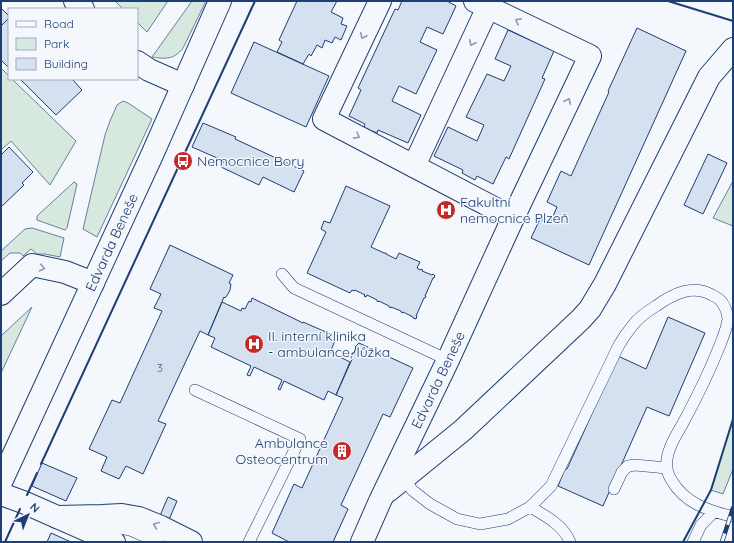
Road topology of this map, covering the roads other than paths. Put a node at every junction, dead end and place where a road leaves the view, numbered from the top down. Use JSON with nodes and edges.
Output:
{"nodes":[{"id":1,"x":220,"y":1,"type":"edge"},
{"id":2,"x":380,"y":1,"type":"edge"},
{"id":3,"x":482,"y":4,"type":"edge"},
{"id":4,"x":733,"y":49,"type":"edge"},
{"id":5,"x":138,"y":63,"type":"edge"},
{"id":6,"x":184,"y":85,"type":"junction"},
{"id":7,"x":414,"y":166,"type":"junction"},
{"id":8,"x":513,"y":218,"type":"junction"},
{"id":9,"x":282,"y":274,"type":"dead end"},
{"id":10,"x":93,"y":283,"type":"junction"},
{"id":11,"x":1,"y":294,"type":"edge"},
{"id":12,"x":448,"y":360,"type":"junction"},
{"id":13,"x":195,"y":390,"type":"dead end"},
{"id":14,"x":666,"y":468,"type":"junction"},
{"id":15,"x":404,"y":478,"type":"junction"},
{"id":16,"x":1,"y":482,"type":"edge"},
{"id":17,"x":614,"y":489,"type":"dead end"},
{"id":18,"x":1,"y":494,"type":"edge"},
{"id":19,"x":380,"y":501,"type":"junction"},
{"id":20,"x":530,"y":507,"type":"junction"},
{"id":21,"x":714,"y":512,"type":"junction"},
{"id":22,"x":733,"y":515,"type":"edge"},
{"id":23,"x":57,"y":517,"type":"junction"},
{"id":24,"x":114,"y":542,"type":"edge"},
{"id":25,"x":158,"y":542,"type":"edge"},
{"id":26,"x":191,"y":542,"type":"edge"},
{"id":27,"x":249,"y":542,"type":"edge"},
{"id":28,"x":362,"y":542,"type":"edge"},
{"id":29,"x":570,"y":542,"type":"edge"},
{"id":30,"x":693,"y":542,"type":"edge"}],
"edges":[{"from":1,"to":6,"type":"street","name":"Edvarda Beneše"},
{"from":2,"to":7,"type":"street","one_way":true},
{"from":3,"to":7,"type":"street","name":"Edvarda Beneše","one_way":true},
{"from":8,"to":3,"type":"street","name":"Edvarda Beneše","one_way":true},
{"from":4,"to":15,"type":"street"},
{"from":5,"to":6,"type":"street"},
{"from":6,"to":10,"type":"street","name":"Edvarda Beneše"},
{"from":7,"to":8,"type":"street"},
{"from":8,"to":12,"type":"street","name":"Edvarda Beneše"},
{"from":9,"to":12,"type":"lane"},
{"from":11,"to":10,"type":"street","one_way":true},
{"from":10,"to":16,"type":"street","name":"Edvarda Beneše"},
{"from":12,"to":19,"type":"street","name":"Edvarda Beneše"},
{"from":13,"to":27,"type":"lane"},
{"from":14,"to":17,"type":"lane"},
{"from":14,"to":20,"type":"lane"},
{"from":14,"to":21,"type":"lane"},
{"from":15,"to":19,"type":"street"},
{"from":15,"to":20,"type":"lane"},
{"from":18,"to":23,"type":"street"},
{"from":19,"to":28,"type":"street","name":"Edvarda Beneše"},
{"from":20,"to":29,"type":"lane"},
{"from":21,"to":22,"type":"lane"},
{"from":21,"to":30,"type":"lane"},
{"from":23,"to":24,"type":"street"},
{"from":23,"to":25,"type":"lane"},
{"from":26,"to":23,"type":"street","one_way":true}]}
